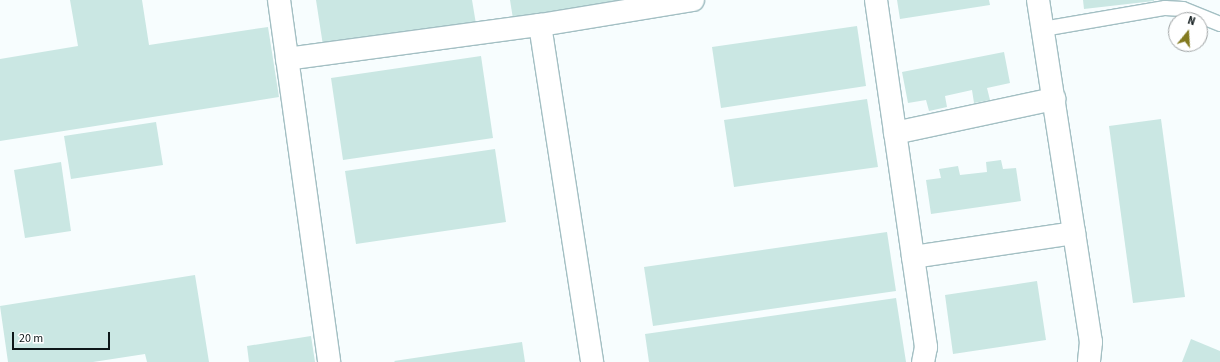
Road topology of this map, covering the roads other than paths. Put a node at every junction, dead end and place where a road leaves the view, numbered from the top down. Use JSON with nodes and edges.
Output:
{"nodes":[{"id":1,"x":279,"y":0,"type":"edge"},
{"id":2,"x":693,"y":0,"type":"edge"},
{"id":3,"x":876,"y":0,"type":"edge"},
{"id":4,"x":1038,"y":0,"type":"edge"},
{"id":5,"x":1220,"y":24,"type":"edge"},
{"id":6,"x":540,"y":25,"type":"junction"},
{"id":7,"x":1043,"y":29,"type":"junction"},
{"id":8,"x":287,"y":59,"type":"junction"},
{"id":9,"x":1054,"y":100,"type":"junction"},
{"id":10,"x":895,"y":133,"type":"junction"},
{"id":11,"x":1074,"y":233,"type":"junction"},
{"id":12,"x":913,"y":257,"type":"junction"},
{"id":13,"x":329,"y":362,"type":"edge"},
{"id":14,"x":592,"y":362,"type":"edge"},
{"id":15,"x":923,"y":362,"type":"edge"},
{"id":16,"x":1089,"y":362,"type":"edge"}],
"edges":[{"from":1,"to":8,"type":"street"},
{"from":2,"to":6,"type":"street"},
{"from":3,"to":10,"type":"street"},
{"from":4,"to":7,"type":"street"},
{"from":5,"to":7,"type":"lane"},
{"from":6,"to":8,"type":"street"},
{"from":6,"to":14,"type":"street"},
{"from":7,"to":9,"type":"street"},
{"from":8,"to":13,"type":"street"},
{"from":9,"to":10,"type":"street"},
{"from":9,"to":11,"type":"street"},
{"from":10,"to":12,"type":"street"},
{"from":11,"to":12,"type":"street"},
{"from":11,"to":16,"type":"street"},
{"from":12,"to":15,"type":"street"}]}
